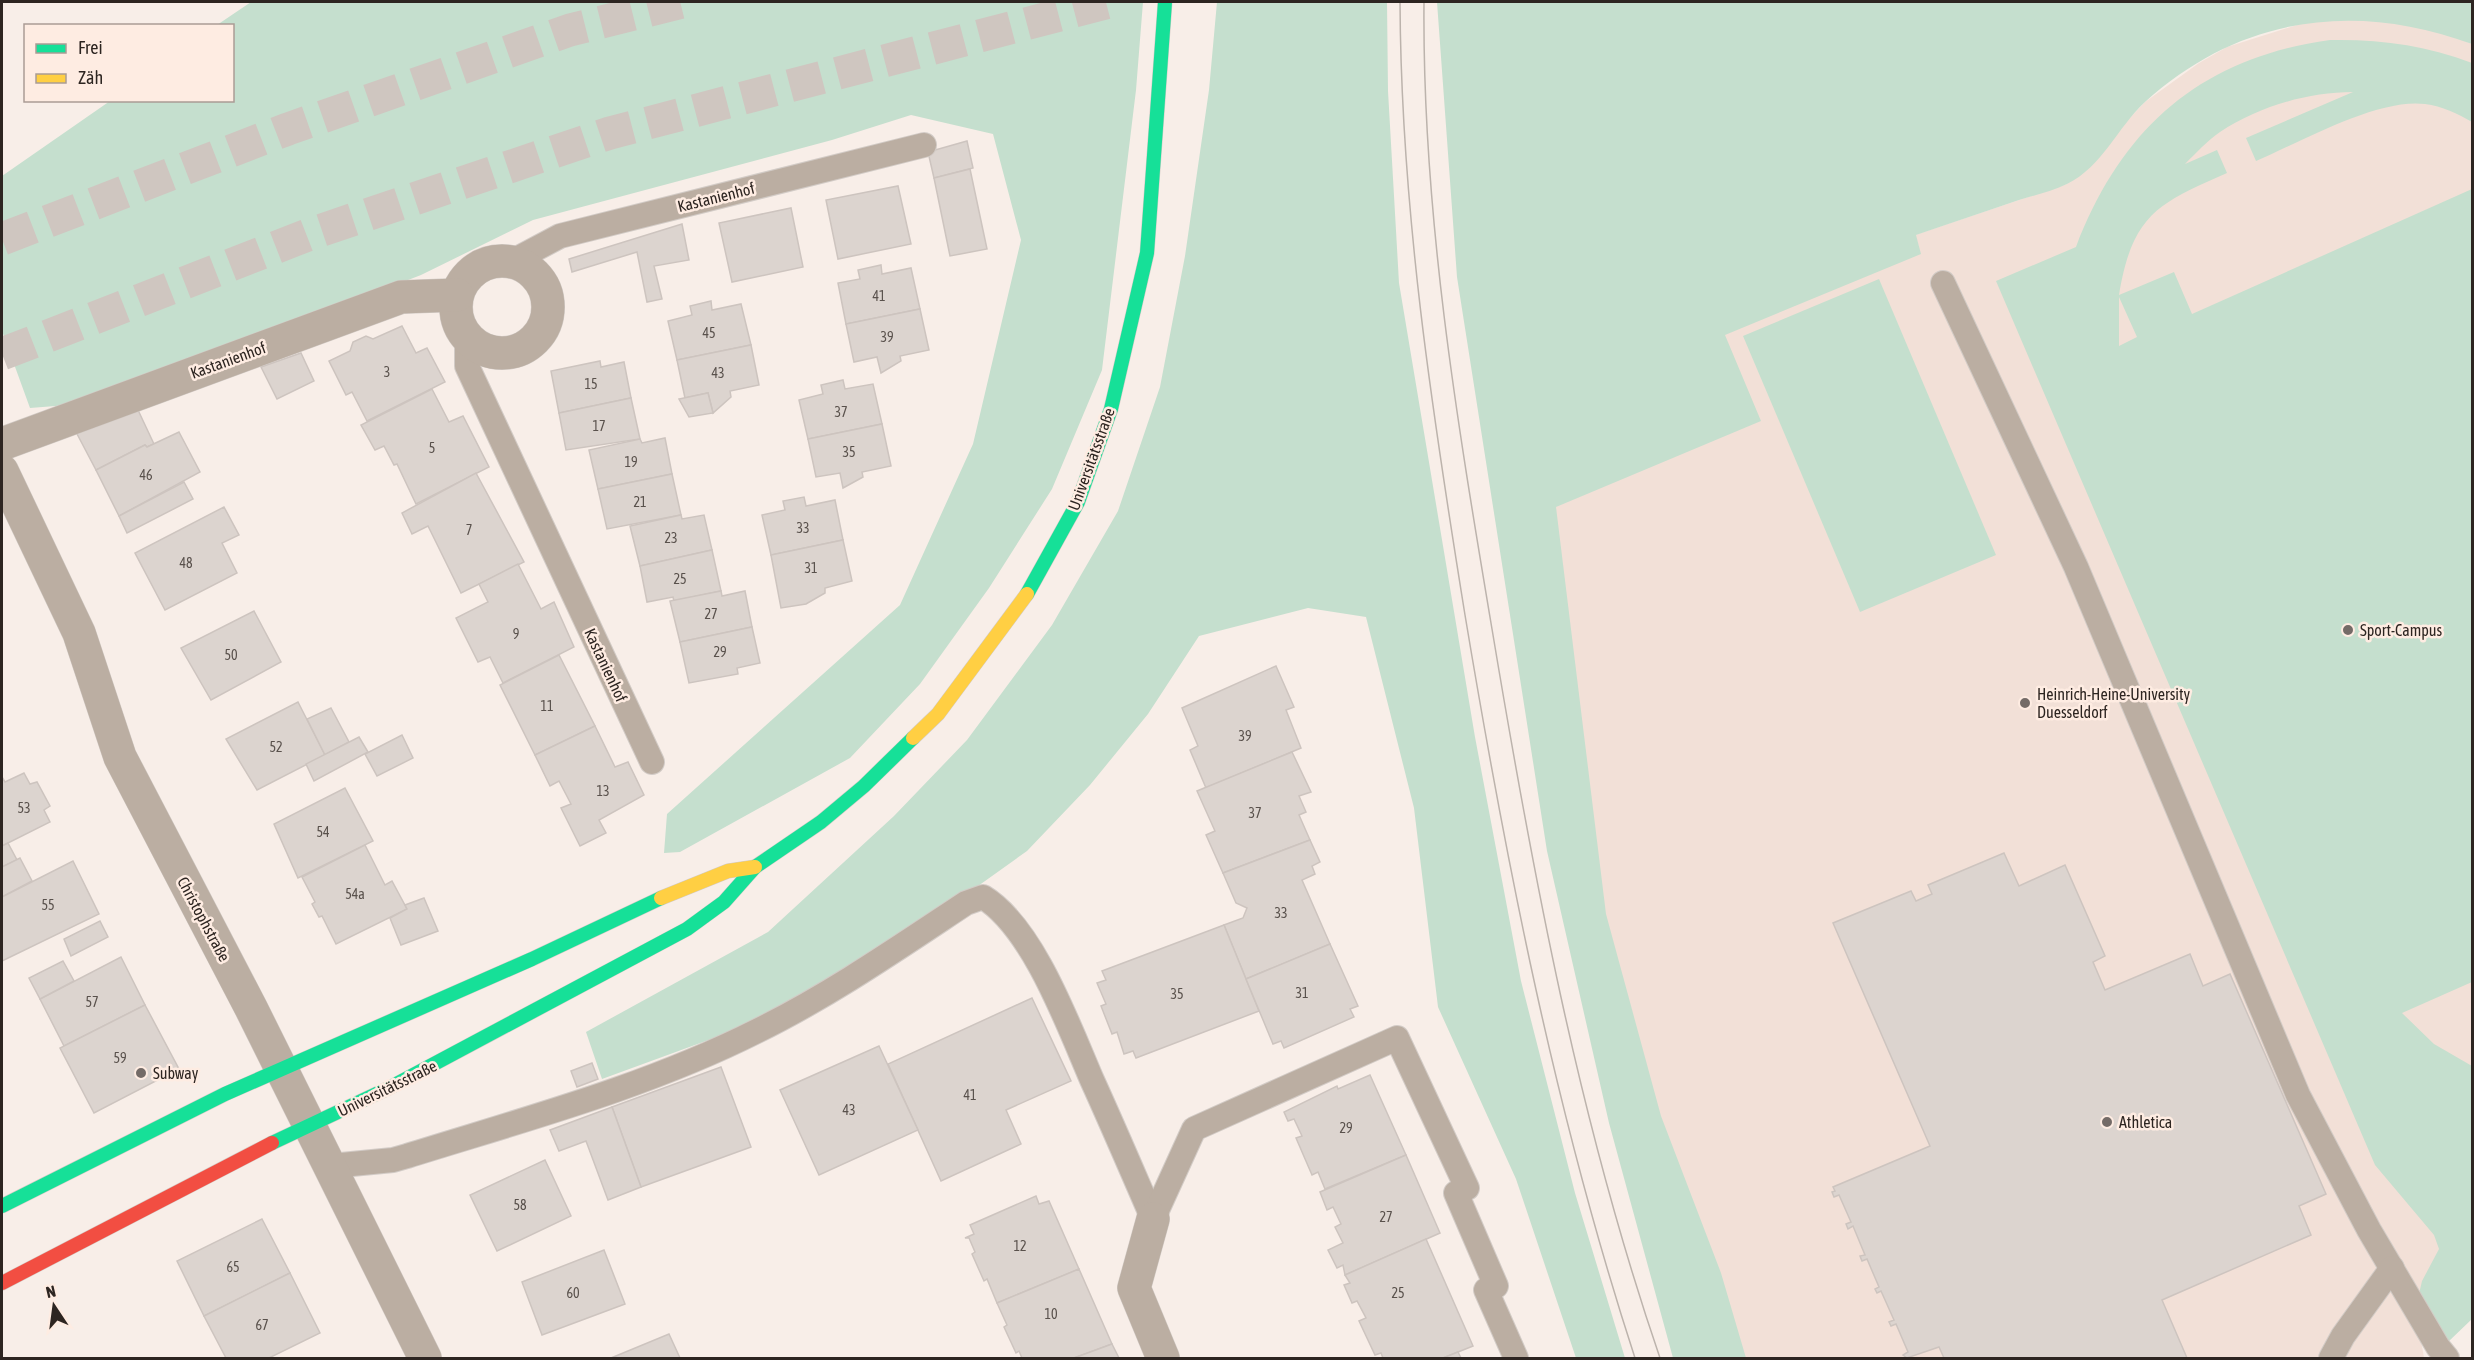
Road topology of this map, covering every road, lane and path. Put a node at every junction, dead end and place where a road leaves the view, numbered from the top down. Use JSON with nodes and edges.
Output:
{"nodes":[{"id":1,"x":1165,"y":2,"type":"edge"},
{"id":2,"x":924,"y":145,"type":"dead end"},
{"id":3,"x":512,"y":262,"type":"junction"},
{"id":4,"x":1943,"y":283,"type":"dead end"},
{"id":5,"x":457,"y":295,"type":"junction"},
{"id":6,"x":467,"y":337,"type":"junction"},
{"id":7,"x":2,"y":444,"type":"edge"},
{"id":8,"x":2,"y":471,"type":"edge"},
{"id":9,"x":652,"y":762,"type":"dead end"},
{"id":10,"x":755,"y":867,"type":"junction"},
{"id":11,"x":281,"y":1068,"type":"junction"},
{"id":12,"x":310,"y":1125,"type":"junction"},
{"id":13,"x":331,"y":1166,"type":"junction"},
{"id":14,"x":2,"y":1206,"type":"edge"},
{"id":15,"x":1153,"y":1219,"type":"junction"},
{"id":16,"x":2392,"y":1268,"type":"junction"},
{"id":17,"x":2,"y":1283,"type":"edge"},
{"id":18,"x":425,"y":1359,"type":"edge"},
{"id":19,"x":1163,"y":1359,"type":"edge"},
{"id":20,"x":1516,"y":1359,"type":"edge"},
{"id":21,"x":2331,"y":1359,"type":"edge"},
{"id":22,"x":2447,"y":1359,"type":"edge"}],
"edges":[{"from":1,"to":10,"type":"street","name":"Universitätsstraße"},
{"from":2,"to":3,"type":"lane","name":"Kastanienhof"},
{"from":3,"to":5,"type":"street","name":"Kastanienhof"},
{"from":3,"to":6,"type":"street"},
{"from":4,"to":16,"type":"lane"},
{"from":5,"to":6,"type":"street","name":"Kastanienhof"},
{"from":5,"to":7,"type":"street","name":"Kastanienhof"},
{"from":6,"to":9,"type":"lane","name":"Kastanienhof"},
{"from":8,"to":11,"type":"street","name":"Christophstraße"},
{"from":10,"to":11,"type":"street","name":"Universitätsstraße"},
{"from":10,"to":12,"type":"street","name":"Universitätsstraße"},
{"from":11,"to":12,"type":"street","name":"Christophstraße"},
{"from":11,"to":14,"type":"street","name":"Universitätsstraße"},
{"from":12,"to":13,"type":"street","name":"Christophstraße"},
{"from":12,"to":17,"type":"street","name":"Universitätsstraße"},
{"from":13,"to":15,"type":"lane"},
{"from":13,"to":18,"type":"street","name":"Christophstraße"},
{"from":15,"to":19,"type":"street"},
{"from":15,"to":20,"type":"lane"},
{"from":16,"to":21,"type":"lane"},
{"from":16,"to":22,"type":"lane"}]}
